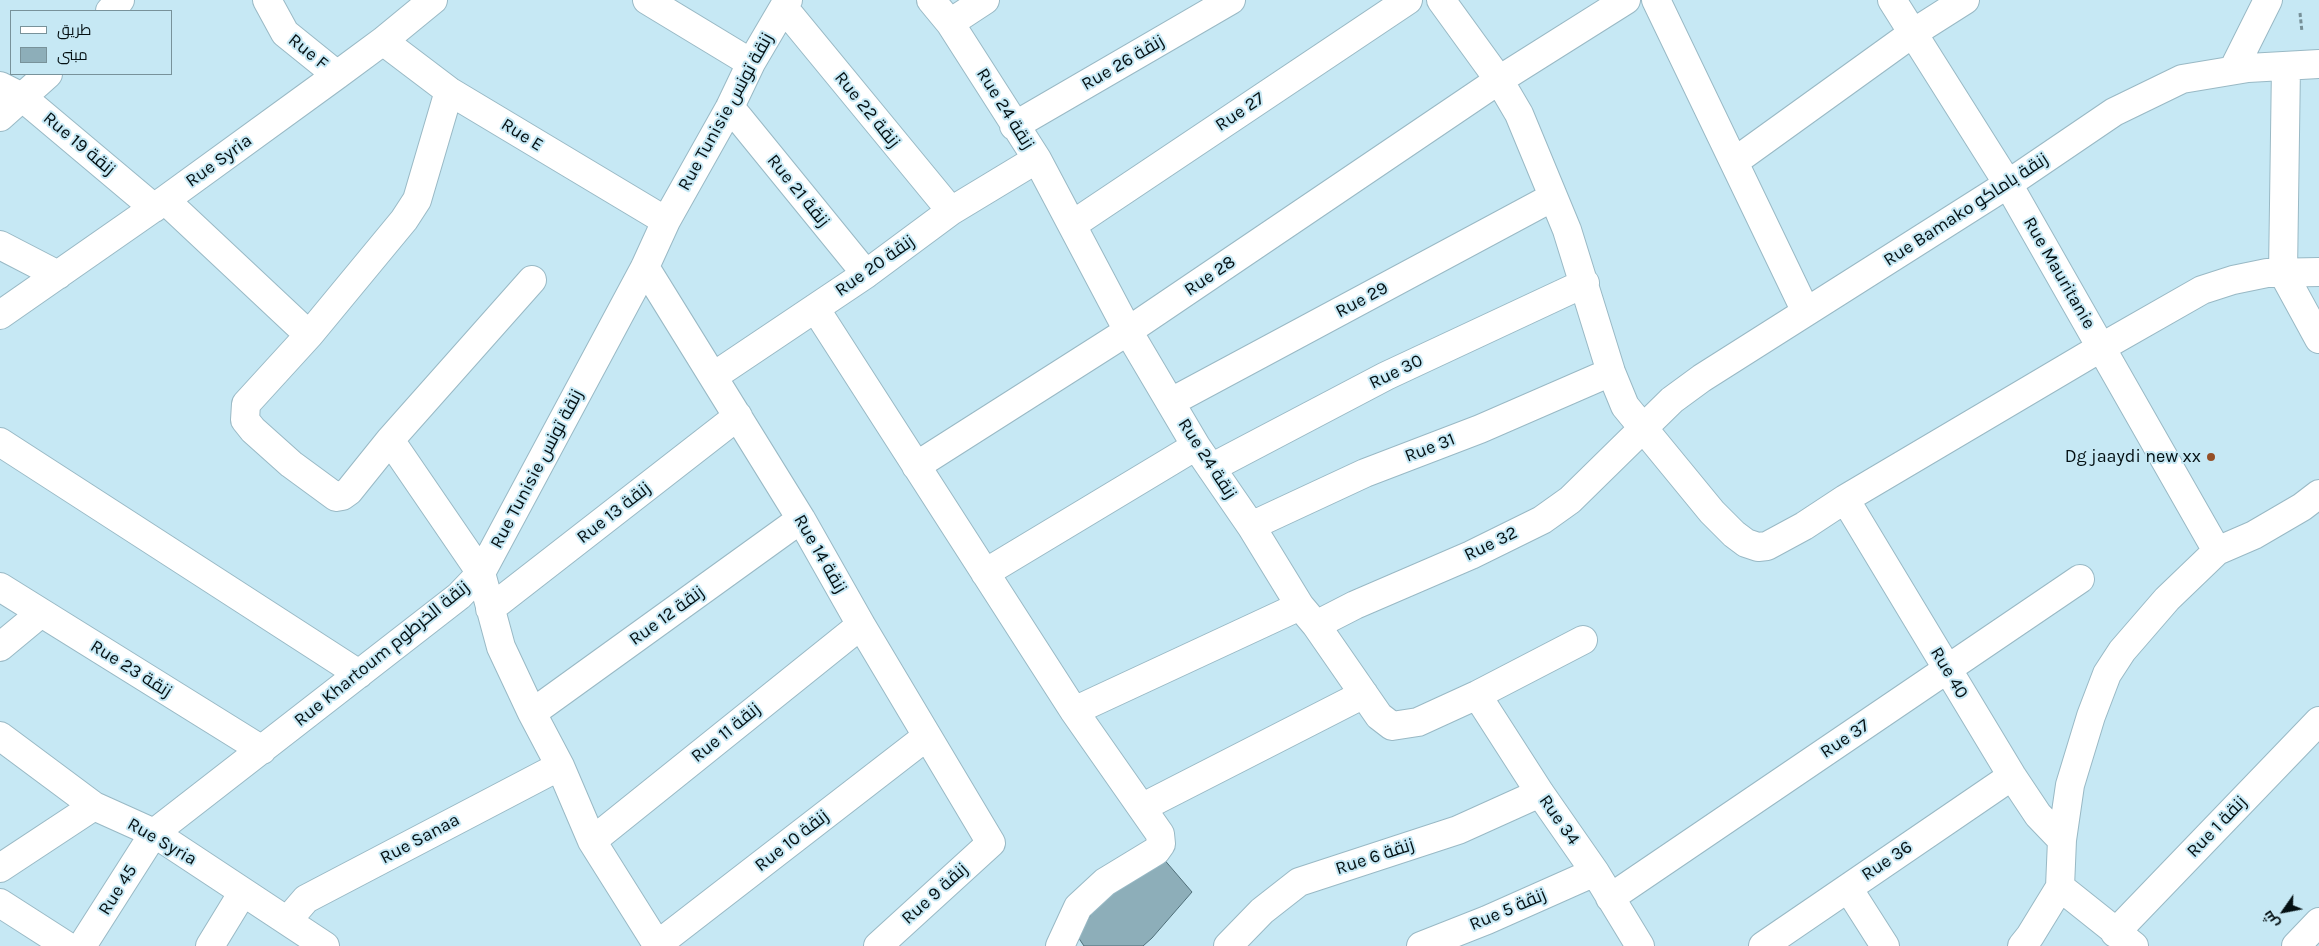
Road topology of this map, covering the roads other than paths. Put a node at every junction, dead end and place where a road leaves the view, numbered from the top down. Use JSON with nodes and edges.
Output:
{"nodes":[{"id":1,"x":120,"y":0,"type":"edge"},
{"id":2,"x":267,"y":0,"type":"edge"},
{"id":3,"x":433,"y":0,"type":"edge"},
{"id":4,"x":647,"y":0,"type":"edge"},
{"id":5,"x":931,"y":0,"type":"edge"},
{"id":6,"x":985,"y":0,"type":"edge"},
{"id":7,"x":1231,"y":0,"type":"edge"},
{"id":8,"x":1408,"y":0,"type":"edge"},
{"id":9,"x":1440,"y":0,"type":"edge"},
{"id":10,"x":1626,"y":0,"type":"edge"},
{"id":11,"x":1656,"y":0,"type":"edge"},
{"id":12,"x":1892,"y":0,"type":"edge"},
{"id":13,"x":1965,"y":0,"type":"edge"},
{"id":14,"x":2268,"y":0,"type":"edge"},
{"id":15,"x":786,"y":4,"type":"edge"},
{"id":16,"x":111,"y":10,"type":"edge"},
{"id":17,"x":950,"y":23,"type":"junction"},
{"id":18,"x":1913,"y":33,"type":"junction"},
{"id":19,"x":383,"y":41,"type":"junction"},
{"id":20,"x":751,"y":63,"type":"junction"},
{"id":21,"x":2319,"y":64,"type":"edge"},
{"id":22,"x":2286,"y":66,"type":"junction"},
{"id":23,"x":2233,"y":70,"type":"junction"},
{"id":24,"x":46,"y":75,"type":"edge"},
{"id":25,"x":337,"y":75,"type":"junction"},
{"id":26,"x":1499,"y":80,"type":"junction"},
{"id":27,"x":449,"y":90,"type":"junction"},
{"id":28,"x":11,"y":91,"type":"edge"},
{"id":29,"x":730,"y":107,"type":"junction"},
{"id":30,"x":0,"y":116,"type":"edge"},
{"id":31,"x":1014,"y":126,"type":"junction"},
{"id":32,"x":1037,"y":159,"type":"junction"},
{"id":33,"x":1734,"y":162,"type":"junction"},
{"id":34,"x":2008,"y":184,"type":"junction"},
{"id":35,"x":1553,"y":197,"type":"junction"},
{"id":36,"x":159,"y":204,"type":"junction"},
{"id":37,"x":951,"y":211,"type":"junction"},
{"id":38,"x":666,"y":221,"type":"junction"},
{"id":39,"x":1072,"y":225,"type":"junction"},
{"id":40,"x":0,"y":245,"type":"edge"},
{"id":41,"x":645,"y":267,"type":"junction"},
{"id":42,"x":2319,"y":272,"type":"edge"},
{"id":43,"x":2283,"y":273,"type":"junction"},
{"id":44,"x":866,"y":274,"type":"junction"},
{"id":45,"x":58,"y":275,"type":"junction"},
{"id":46,"x":532,"y":280,"type":"dead end"},
{"id":47,"x":1585,"y":283,"type":"junction"},
{"id":48,"x":815,"y":308,"type":"junction"},
{"id":49,"x":1806,"y":312,"type":"junction"},
{"id":50,"x":0,"y":315,"type":"edge"},
{"id":51,"x":1128,"y":332,"type":"junction"},
{"id":52,"x":309,"y":335,"type":"junction"},
{"id":53,"x":2319,"y":339,"type":"edge"},
{"id":54,"x":2102,"y":347,"type":"junction"},
{"id":55,"x":1611,"y":372,"type":"junction"},
{"id":56,"x":714,"y":376,"type":"junction"},
{"id":57,"x":1171,"y":402,"type":"junction"},
{"id":58,"x":738,"y":416,"type":"junction"},
{"id":59,"x":1643,"y":428,"type":"junction"},
{"id":60,"x":390,"y":440,"type":"junction"},
{"id":61,"x":0,"y":442,"type":"edge"},
{"id":62,"x":1196,"y":446,"type":"junction"},
{"id":63,"x":916,"y":466,"type":"junction"},
{"id":64,"x":1211,"y":468,"type":"junction"},
{"id":65,"x":2319,"y":494,"type":"edge"},
{"id":66,"x":1845,"y":499,"type":"junction"},
{"id":67,"x":801,"y":519,"type":"junction"},
{"id":68,"x":1251,"y":526,"type":"junction"},
{"id":69,"x":2217,"y":551,"type":"junction"},
{"id":70,"x":481,"y":573,"type":"junction"},
{"id":71,"x":985,"y":573,"type":"junction"},
{"id":72,"x":2080,"y":579,"type":"dead end"},
{"id":73,"x":0,"y":587,"type":"edge"},
{"id":74,"x":490,"y":608,"type":"junction"},
{"id":75,"x":41,"y":613,"type":"junction"},
{"id":76,"x":1308,"y":615,"type":"junction"},
{"id":77,"x":860,"y":625,"type":"junction"},
{"id":78,"x":1582,"y":640,"type":"dead end"},
{"id":79,"x":0,"y":647,"type":"edge"},
{"id":80,"x":1947,"y":670,"type":"junction"},
{"id":81,"x":359,"y":674,"type":"junction"},
{"id":82,"x":1364,"y":694,"type":"junction"},
{"id":83,"x":1477,"y":695,"type":"junction"},
{"id":84,"x":1074,"y":711,"type":"junction"},
{"id":85,"x":532,"y":713,"type":"junction"},
{"id":86,"x":2319,"y":721,"type":"edge"},
{"id":87,"x":926,"y":737,"type":"junction"},
{"id":88,"x":1,"y":738,"type":"edge"},
{"id":89,"x":262,"y":750,"type":"junction"},
{"id":90,"x":560,"y":766,"type":"junction"},
{"id":91,"x":2012,"y":776,"type":"junction"},
{"id":92,"x":1540,"y":793,"type":"junction"},
{"id":93,"x":94,"y":806,"type":"junction"},
{"id":94,"x":1143,"y":807,"type":"junction"},
{"id":95,"x":154,"y":833,"type":"junction"},
{"id":96,"x":592,"y":840,"type":"junction"},
{"id":97,"x":2062,"y":840,"type":"junction"},
{"id":98,"x":991,"y":843,"type":"joint"},
{"id":99,"x":0,"y":868,"type":"edge"},
{"id":100,"x":1595,"y":872,"type":"junction"},
{"id":101,"x":2060,"y":887,"type":"junction"},
{"id":102,"x":1848,"y":888,"type":"junction"},
{"id":103,"x":243,"y":892,"type":"junction"},
{"id":104,"x":1610,"y":898,"type":"junction"},
{"id":105,"x":0,"y":903,"type":"edge"},
{"id":106,"x":287,"y":921,"type":"junction"},
{"id":107,"x":2319,"y":922,"type":"edge"},
{"id":108,"x":2124,"y":939,"type":"edge"},
{"id":109,"x":658,"y":945,"type":"edge"},
{"id":110,"x":67,"y":946,"type":"edge"},
{"id":111,"x":82,"y":946,"type":"edge"},
{"id":112,"x":210,"y":946,"type":"edge"},
{"id":113,"x":325,"y":946,"type":"edge"},
{"id":114,"x":878,"y":946,"type":"edge"},
{"id":115,"x":1060,"y":946,"type":"edge"},
{"id":116,"x":1228,"y":946,"type":"edge"},
{"id":117,"x":1421,"y":946,"type":"edge"},
{"id":118,"x":1640,"y":946,"type":"edge"},
{"id":119,"x":1763,"y":946,"type":"edge"},
{"id":120,"x":1885,"y":946,"type":"edge"},
{"id":121,"x":2022,"y":946,"type":"edge"},
{"id":122,"x":2296,"y":946,"type":"edge"}],
"edges":[{"from":1,"to":16,"type":"street"},
{"from":2,"to":25,"type":"street","name":"Rue F"},
{"from":3,"to":19,"type":"street","name":"Rue Syria"},
{"from":4,"to":20,"type":"street"},
{"from":5,"to":17,"type":"street","name":"Rue 24 زنقة"},
{"from":6,"to":17,"type":"street"},
{"from":7,"to":31,"type":"street","name":"Rue 26 زنقة"},
{"from":8,"to":39,"type":"street","name":"Rue 27"},
{"from":9,"to":26,"type":"street"},
{"from":10,"to":26,"type":"street","name":"Rue 28"},
{"from":11,"to":33,"type":"street"},
{"from":12,"to":18,"type":"street","name":"Rue Mauritanie"},
{"from":13,"to":18,"type":"street"},
{"from":14,"to":23,"type":"street"},
{"from":15,"to":20,"type":"street","name":"Rue Tunisie زنقة تونس"},
{"from":15,"to":37,"type":"street","name":"Rue 22 زنقة"},
{"from":17,"to":31,"type":"street","name":"Rue 24 زنقة"},
{"from":18,"to":33,"type":"street"},
{"from":18,"to":34,"type":"street","name":"Rue Mauritanie"},
{"from":19,"to":25,"type":"street","name":"Rue Syria"},
{"from":19,"to":27,"type":"street","name":"Rue E"},
{"from":20,"to":29,"type":"street","name":"Rue Tunisie زنقة تونس"},
{"from":21,"to":22,"type":"street","name":"Rue Bamako زنقة باماكو"},
{"from":22,"to":23,"type":"street","name":"Rue Bamako زنقة باماكو"},
{"from":22,"to":43,"type":"street"},
{"from":23,"to":34,"type":"street","name":"Rue Bamako زنقة باماكو"},
{"from":24,"to":28,"type":"street"},
{"from":25,"to":36,"type":"street","name":"Rue Syria"},
{"from":26,"to":35,"type":"street"},
{"from":26,"to":51,"type":"street","name":"Rue 28"},
{"from":27,"to":38,"type":"street","name":"Rue E"},
{"from":27,"to":52,"type":"street"},
{"from":28,"to":30,"type":"street"},
{"from":28,"to":36,"type":"street","name":"Rue 19 زنقة"},
{"from":29,"to":38,"type":"street","name":"Rue Tunisie زنقة تونس"},
{"from":29,"to":44,"type":"street","name":"Rue 21 زنقة"},
{"from":31,"to":32,"type":"street","name":"Rue 24 زنقة"},
{"from":32,"to":37,"type":"street","name":"Rue 20 زنقة"},
{"from":32,"to":39,"type":"street","name":"Rue 24 زنقة"},
{"from":33,"to":49,"type":"street"},
{"from":34,"to":49,"type":"street","name":"Rue Bamako زنقة باماكو"},
{"from":34,"to":54,"type":"street","name":"Rue Mauritanie"},
{"from":35,"to":47,"type":"street"},
{"from":35,"to":57,"type":"street","name":"Rue 29"},
{"from":36,"to":45,"type":"street","name":"Rue Syria"},
{"from":36,"to":52,"type":"street","name":"Rue 19 زنقة"},
{"from":37,"to":44,"type":"street","name":"Rue 20 زنقة"},
{"from":38,"to":41,"type":"street","name":"Rue Tunisie زنقة تونس"},
{"from":39,"to":51,"type":"street","name":"Rue 24 زنقة"},
{"from":40,"to":45,"type":"street"},
{"from":41,"to":56,"type":"street","name":"Rue 14 زنقة"},
{"from":41,"to":70,"type":"street","name":"Rue Tunisie زنقة تونس"},
{"from":42,"to":43,"type":"street"},
{"from":43,"to":53,"type":"street"},
{"from":43,"to":54,"type":"street"},
{"from":44,"to":48,"type":"street","name":"Rue 20 زنقة"},
{"from":45,"to":50,"type":"street","name":"Rue Syria"},
{"from":46,"to":60,"type":"street"},
{"from":47,"to":55,"type":"street"},
{"from":47,"to":64,"type":"street","name":"Rue 30"},
{"from":48,"to":56,"type":"street","name":"Rue 20 زنقة"},
{"from":48,"to":63,"type":"street"},
{"from":49,"to":59,"type":"street","name":"Rue Bamako زنقة باماكو"},
{"from":51,"to":57,"type":"street","name":"Rue 24 زنقة"},
{"from":51,"to":63,"type":"street","name":"Rue 28"},
{"from":52,"to":60,"type":"street"},
{"from":54,"to":66,"type":"street"},
{"from":54,"to":69,"type":"street","name":"Rue Mauritanie"},
{"from":55,"to":59,"type":"street"},
{"from":55,"to":68,"type":"street","name":"Rue 31"},
{"from":56,"to":58,"type":"street","name":"Rue 14 زنقة"},
{"from":57,"to":62,"type":"street","name":"Rue 24 زنقة"},
{"from":58,"to":67,"type":"street","name":"Rue 14 زنقة"},
{"from":58,"to":74,"type":"street","name":"Rue 13 زنقة"},
{"from":59,"to":66,"type":"street"},
{"from":59,"to":76,"type":"street","name":"Rue 32"},
{"from":60,"to":70,"type":"street","name":"Rue Khartoum زنقة الخرطوم"},
{"from":61,"to":81,"type":"street"},
{"from":62,"to":64,"type":"street","name":"Rue 24 زنقة"},
{"from":62,"to":71,"type":"street"},
{"from":63,"to":71,"type":"street"},
{"from":64,"to":68,"type":"street","name":"Rue 24 زنقة"},
{"from":65,"to":69,"type":"street"},
{"from":66,"to":80,"type":"street","name":"Rue 40"},
{"from":67,"to":77,"type":"street","name":"Rue 14 زنقة"},
{"from":67,"to":85,"type":"street","name":"Rue 12 زنقة"},
{"from":68,"to":76,"type":"street","name":"Rue 24 زنقة"},
{"from":69,"to":97,"type":"street"},
{"from":70,"to":74,"type":"street"},
{"from":70,"to":81,"type":"street","name":"Rue Khartoum زنقة الخرطوم"},
{"from":71,"to":84,"type":"street"},
{"from":72,"to":80,"type":"street","name":"Rue 37"},
{"from":73,"to":75,"type":"street","name":"Rue 23 زنقة"},
{"from":74,"to":85,"type":"street"},
{"from":75,"to":79,"type":"street"},
{"from":75,"to":89,"type":"street","name":"Rue 23 زنقة"},
{"from":76,"to":82,"type":"street","name":"Rue 24 زنقة"},
{"from":76,"to":84,"type":"street","name":"Rue 32"},
{"from":77,"to":87,"type":"street","name":"Rue 14 زنقة"},
{"from":77,"to":96,"type":"street","name":"Rue 11 زنقة"},
{"from":78,"to":83,"type":"street","name":"Rue 24 زنقة"},
{"from":80,"to":91,"type":"street","name":"Rue 40"},
{"from":80,"to":104,"type":"street","name":"Rue 37"},
{"from":81,"to":89,"type":"street","name":"Rue Khartoum زنقة الخرطوم"},
{"from":82,"to":83,"type":"street","name":"Rue 24 زنقة"},
{"from":82,"to":94,"type":"street"},
{"from":83,"to":92,"type":"street","name":"Rue 34"},
{"from":84,"to":94,"type":"street"},
{"from":85,"to":90,"type":"street"},
{"from":86,"to":108,"type":"street","name":"Rue 1 زنقة"},
{"from":87,"to":98,"type":"street","name":"Rue 14 زنقة"},
{"from":87,"to":109,"type":"street","name":"Rue 10 زنقة"},
{"from":88,"to":93,"type":"street","name":"Rue Syria"},
{"from":89,"to":95,"type":"street","name":"Rue Khartoum زنقة الخرطوم"},
{"from":90,"to":96,"type":"street"},
{"from":90,"to":106,"type":"street","name":"Rue Sanaa"},
{"from":91,"to":97,"type":"street","name":"Rue 40"},
{"from":91,"to":102,"type":"street","name":"Rue 36"},
{"from":92,"to":100,"type":"street","name":"Rue 34"},
{"from":92,"to":116,"type":"street","name":"Rue 6 زنقة"},
{"from":93,"to":95,"type":"street","name":"Rue Syria"},
{"from":93,"to":99,"type":"street"},
{"from":94,"to":115,"type":"street"},
{"from":95,"to":103,"type":"street","name":"Rue Syria"},
{"from":95,"to":111,"type":"street","name":"Rue 45"},
{"from":96,"to":109,"type":"street"},
{"from":97,"to":101,"type":"street"},
{"from":98,"to":114,"type":"street","name":"Rue 9 زنقة"},
{"from":100,"to":104,"type":"street","name":"Rue 34"},
{"from":100,"to":117,"type":"street","name":"Rue 5 زنقة"},
{"from":101,"to":108,"type":"street"},
{"from":101,"to":121,"type":"street"},
{"from":102,"to":119,"type":"street","name":"Rue 36"},
{"from":102,"to":120,"type":"street"},
{"from":103,"to":106,"type":"street","name":"Rue Syria"},
{"from":103,"to":112,"type":"street"},
{"from":104,"to":118,"type":"street","name":"Rue 34"},
{"from":105,"to":110,"type":"street"},
{"from":106,"to":113,"type":"street","name":"Rue Syria"},
{"from":107,"to":122,"type":"street"}]}
